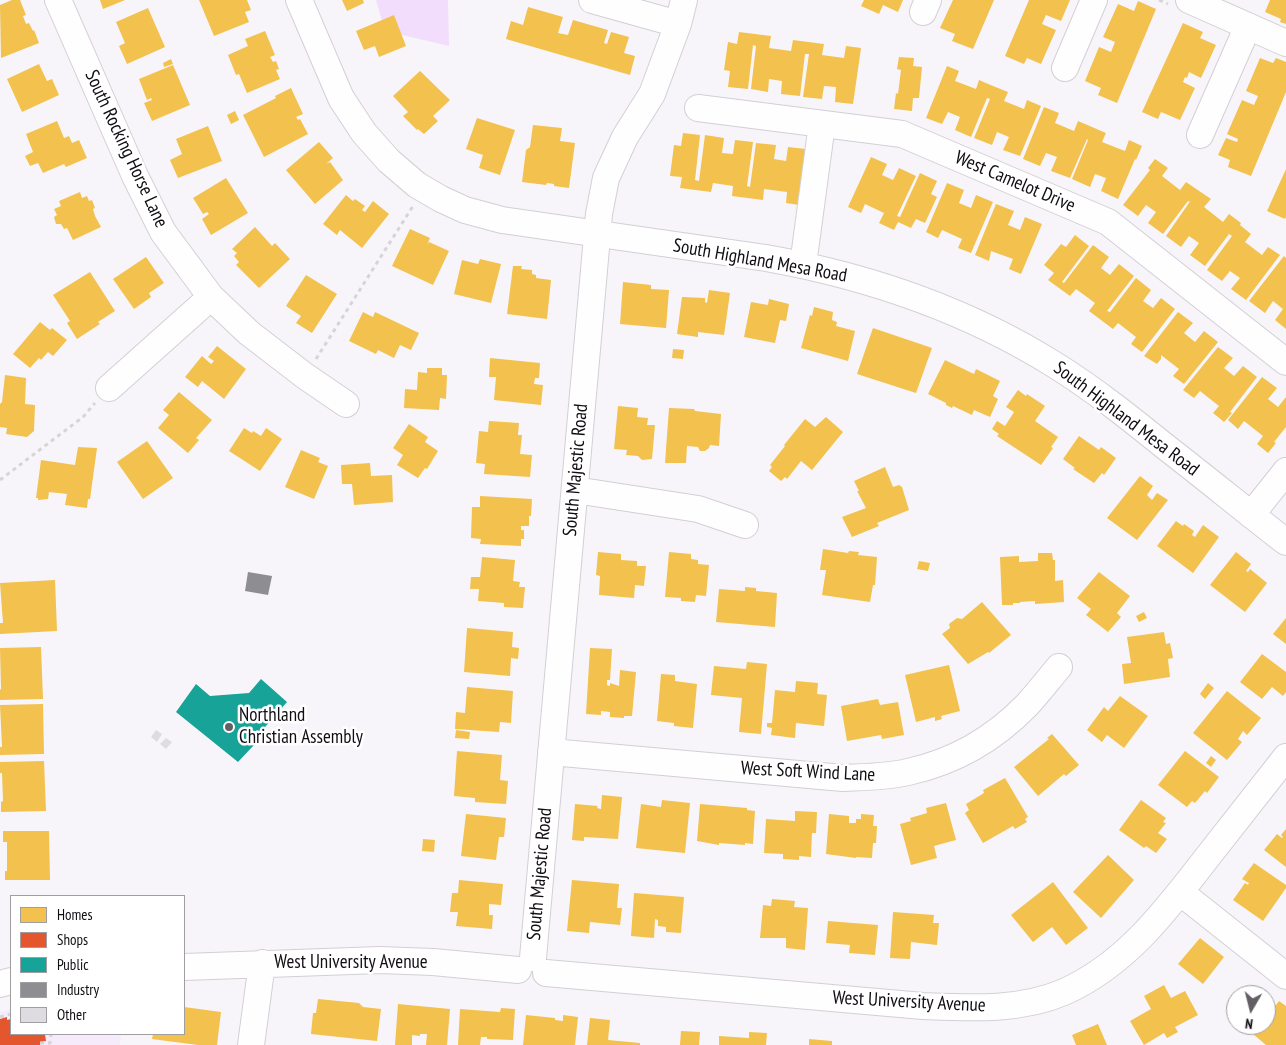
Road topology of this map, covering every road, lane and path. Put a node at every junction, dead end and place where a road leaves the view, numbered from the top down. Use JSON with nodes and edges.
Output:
{"nodes":[{"id":1,"x":58,"y":0,"type":"edge"},
{"id":2,"x":299,"y":0,"type":"edge"},
{"id":3,"x":592,"y":0,"type":"edge"},
{"id":4,"x":1094,"y":0,"type":"edge"},
{"id":5,"x":1188,"y":0,"type":"edge"},
{"id":6,"x":681,"y":12,"type":"edge"},
{"id":7,"x":1242,"y":15,"type":"edge"},
{"id":8,"x":1286,"y":43,"type":"edge"},
{"id":9,"x":1065,"y":68,"type":"dead end"},
{"id":10,"x":698,"y":108,"type":"dead end"},
{"id":11,"x":822,"y":124,"type":"junction"},
{"id":12,"x":1200,"y":135,"type":"dead end"},
{"id":13,"x":424,"y":189,"type":"junction"},
{"id":14,"x":596,"y":234,"type":"junction"},
{"id":15,"x":803,"y":265,"type":"junction"},
{"id":16,"x":211,"y":297,"type":"junction"},
{"id":17,"x":1286,"y":362,"type":"edge"},
{"id":18,"x":305,"y":376,"type":"junction"},
{"id":19,"x":109,"y":388,"type":"joint"},
{"id":20,"x":346,"y":404,"type":"dead end"},
{"id":21,"x":1286,"y":471,"type":"edge"},
{"id":22,"x":0,"y":480,"type":"edge"},
{"id":23,"x":575,"y":490,"type":"junction"},
{"id":24,"x":1251,"y":515,"type":"junction"},
{"id":25,"x":745,"y":525,"type":"dead end"},
{"id":26,"x":1286,"y":542,"type":"edge"},
{"id":27,"x":1059,"y":667,"type":"dead end"},
{"id":28,"x":551,"y":752,"type":"junction"},
{"id":29,"x":1286,"y":757,"type":"edge"},
{"id":30,"x":1180,"y":892,"type":"junction"},
{"id":31,"x":262,"y":963,"type":"junction"},
{"id":32,"x":185,"y":967,"type":"edge"},
{"id":33,"x":533,"y":967,"type":"junction"},
{"id":34,"x":1286,"y":976,"type":"edge"},
{"id":35,"x":51,"y":1035,"type":"edge"},
{"id":36,"x":40,"y":1043,"type":"dead end"},
{"id":37,"x":251,"y":1045,"type":"edge"}],
"edges":[{"from":1,"to":16,"type":"street","name":"South Rocking Horse Lane"},
{"from":2,"to":13,"type":"street","name":"South Highland Mesa Road"},
{"from":3,"to":6,"type":"street"},
{"from":4,"to":9,"type":"street"},
{"from":5,"to":7,"type":"street"},
{"from":6,"to":14,"type":"street","name":"South Majestic Road"},
{"from":7,"to":8,"type":"street"},
{"from":7,"to":12,"type":"street"},
{"from":10,"to":11,"type":"street","name":"West Camelot Drive"},
{"from":11,"to":15,"type":"street"},
{"from":11,"to":17,"type":"street","name":"West Camelot Drive"},
{"from":13,"to":14,"type":"street","name":"South Highland Mesa Road"},
{"from":13,"to":18,"type":"path"},
{"from":14,"to":15,"type":"street","name":"South Highland Mesa Road"},
{"from":14,"to":23,"type":"street","name":"South Majestic Road"},
{"from":15,"to":24,"type":"street","name":"South Highland Mesa Road"},
{"from":16,"to":18,"type":"street","name":"South Rocking Horse Lane"},
{"from":16,"to":19,"type":"street"},
{"from":18,"to":20,"type":"street","name":"South Rocking Horse Lane"},
{"from":19,"to":22,"type":"path"},
{"from":21,"to":24,"type":"street"},
{"from":23,"to":25,"type":"street"},
{"from":23,"to":28,"type":"street","name":"South Majestic Road"},
{"from":24,"to":26,"type":"street","name":"South Highland Mesa Road"},
{"from":27,"to":28,"type":"street","name":"West Soft Wind Lane"},
{"from":28,"to":33,"type":"street","name":"South Majestic Road"},
{"from":29,"to":30,"type":"street","name":"West University Avenue"},
{"from":30,"to":33,"type":"street","name":"West University Avenue"},
{"from":30,"to":34,"type":"street"},
{"from":31,"to":32,"type":"street","name":"West University Avenue"},
{"from":31,"to":33,"type":"street","name":"West University Avenue"},
{"from":31,"to":37,"type":"street"},
{"from":35,"to":36,"type":"path"}]}
